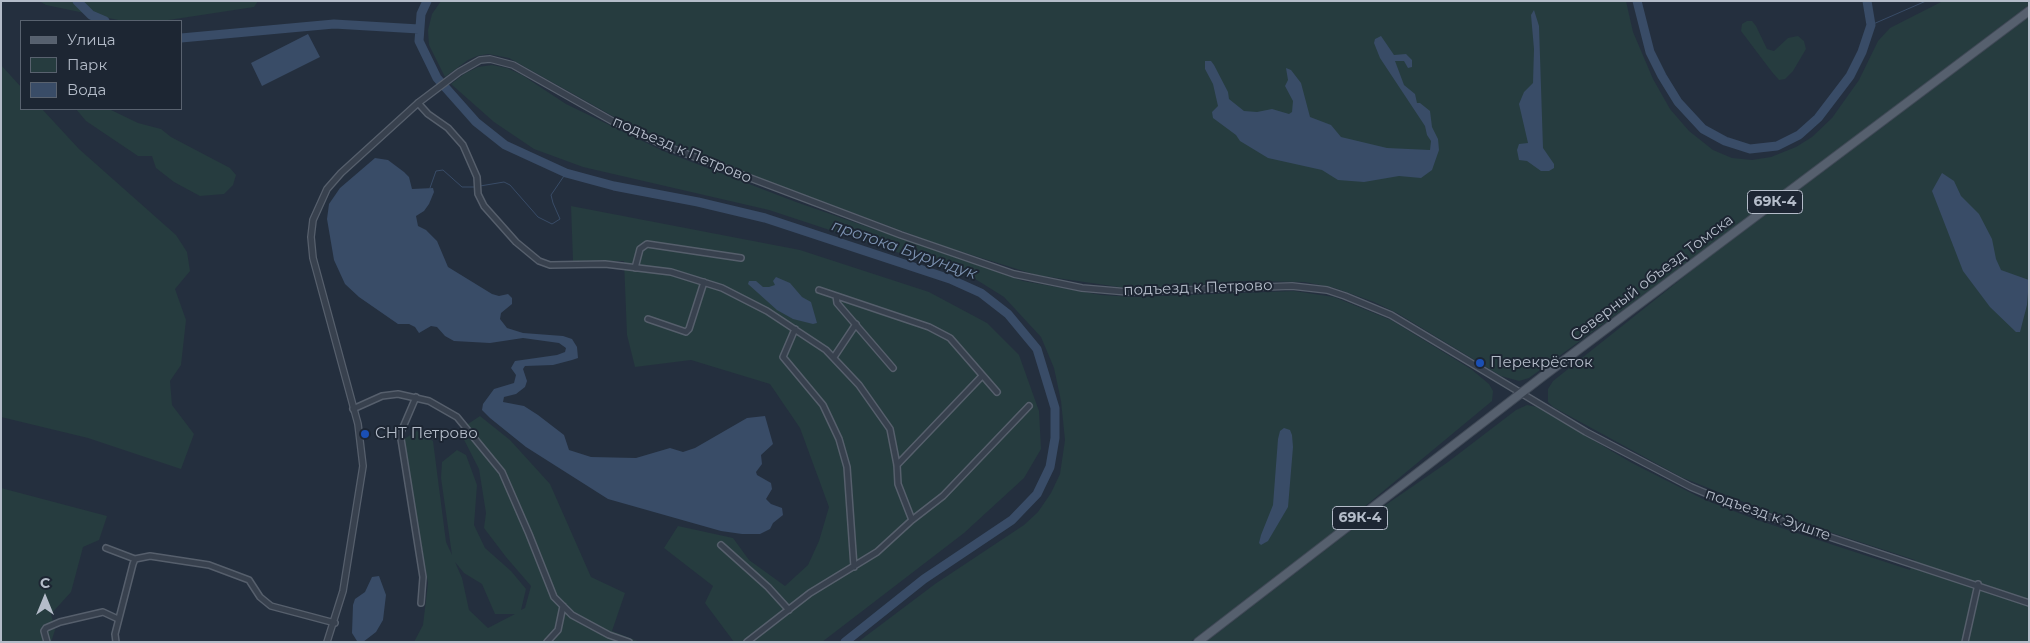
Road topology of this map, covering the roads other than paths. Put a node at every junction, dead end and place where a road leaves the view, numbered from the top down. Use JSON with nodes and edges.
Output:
{"nodes":[{"id":1,"x":2029,"y":11,"type":"edge"},
{"id":2,"x":418,"y":104,"type":"junction"},
{"id":3,"x":741,"y":258,"type":"dead end"},
{"id":4,"x":635,"y":268,"type":"junction"},
{"id":5,"x":704,"y":282,"type":"junction"},
{"id":6,"x":819,"y":290,"type":"dead end"},
{"id":7,"x":836,"y":296,"type":"junction"},
{"id":8,"x":648,"y":319,"type":"dead end"},
{"id":9,"x":856,"y":324,"type":"junction"},
{"id":10,"x":795,"y":329,"type":"junction"},
{"id":11,"x":834,"y":357,"type":"junction"},
{"id":12,"x":893,"y":368,"type":"dead end"},
{"id":13,"x":982,"y":376,"type":"junction"},
{"id":14,"x":997,"y":392,"type":"dead end"},
{"id":15,"x":1522,"y":394,"type":"junction"},
{"id":16,"x":416,"y":397,"type":"junction"},
{"id":17,"x":1029,"y":406,"type":"dead end"},
{"id":18,"x":353,"y":408,"type":"junction"},
{"id":19,"x":897,"y":464,"type":"junction"},
{"id":20,"x":912,"y":520,"type":"junction"},
{"id":21,"x":722,"y":545,"type":"dead end"},
{"id":22,"x":106,"y":548,"type":"dead end"},
{"id":23,"x":135,"y":559,"type":"junction"},
{"id":24,"x":854,"y":568,"type":"junction"},
{"id":25,"x":1978,"y":584,"type":"junction"},
{"id":26,"x":421,"y":603,"type":"dead end"},
{"id":27,"x":2029,"y":603,"type":"edge"},
{"id":28,"x":563,"y":606,"type":"junction"},
{"id":29,"x":789,"y":610,"type":"junction"},
{"id":30,"x":118,"y":619,"type":"junction"},
{"id":31,"x":335,"y":623,"type":"junction"},
{"id":32,"x":47,"y":642,"type":"edge"},
{"id":33,"x":116,"y":642,"type":"edge"},
{"id":34,"x":327,"y":642,"type":"edge"},
{"id":35,"x":548,"y":642,"type":"edge"},
{"id":36,"x":629,"y":642,"type":"edge"},
{"id":37,"x":747,"y":642,"type":"edge"},
{"id":38,"x":1198,"y":642,"type":"edge"},
{"id":39,"x":1965,"y":642,"type":"edge"}],
"edges":[{"from":1,"to":15,"type":"main road","name":"Северный объезд Томска","number":"69К-4"},
{"from":2,"to":4,"type":"street"},
{"from":2,"to":15,"type":"street","name":"подъезд к Петрово"},
{"from":2,"to":18,"type":"street","name":"подъезд к Петрово"},
{"from":3,"to":4,"type":"street"},
{"from":4,"to":5,"type":"street"},
{"from":5,"to":8,"type":"street"},
{"from":5,"to":10,"type":"street"},
{"from":6,"to":7,"type":"street"},
{"from":7,"to":9,"type":"street"},
{"from":7,"to":13,"type":"street"},
{"from":9,"to":11,"type":"street"},
{"from":9,"to":12,"type":"street"},
{"from":10,"to":11,"type":"street"},
{"from":10,"to":24,"type":"street"},
{"from":11,"to":19,"type":"street"},
{"from":13,"to":14,"type":"street"},
{"from":13,"to":19,"type":"street"},
{"from":15,"to":25,"type":"street","name":"подъезд к Эуште"},
{"from":15,"to":38,"type":"main road","name":"Северный объезд Томска","number":"69К-4"},
{"from":16,"to":18,"type":"street"},
{"from":16,"to":26,"type":"street"},
{"from":16,"to":28,"type":"street"},
{"from":17,"to":20,"type":"street"},
{"from":18,"to":31,"type":"street","name":"подъезд к Петрово"},
{"from":19,"to":20,"type":"street"},
{"from":20,"to":24,"type":"street"},
{"from":21,"to":29,"type":"street"},
{"from":22,"to":23,"type":"street"},
{"from":23,"to":30,"type":"street"},
{"from":23,"to":31,"type":"street"},
{"from":24,"to":29,"type":"street"},
{"from":25,"to":27,"type":"street","name":"подъезд к Эуште"},
{"from":25,"to":39,"type":"street"},
{"from":28,"to":35,"type":"street"},
{"from":28,"to":36,"type":"street"},
{"from":29,"to":37,"type":"street"},
{"from":30,"to":32,"type":"street"},
{"from":30,"to":33,"type":"street"},
{"from":31,"to":34,"type":"street","name":"подъезд к Петрово"}]}
